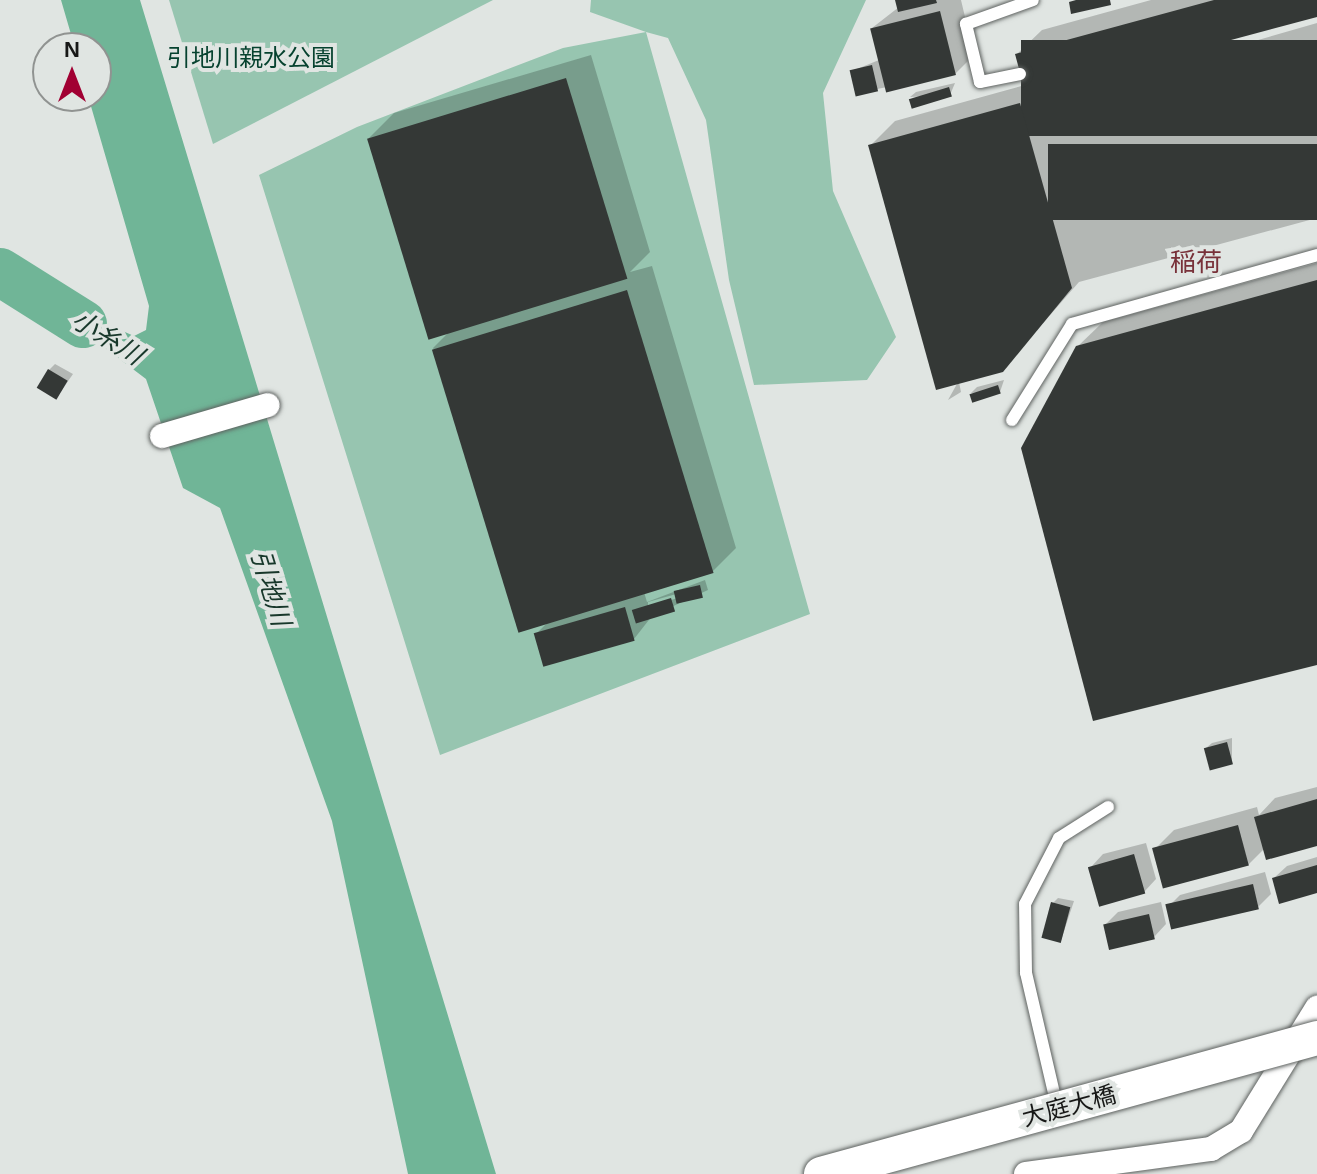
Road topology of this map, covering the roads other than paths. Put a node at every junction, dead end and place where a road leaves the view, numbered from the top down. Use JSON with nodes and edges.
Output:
{"nodes":[{"id":1,"x":1033,"y":0,"type":"edge"},
{"id":2,"x":1020,"y":74,"type":"dead end"},
{"id":3,"x":1317,"y":255,"type":"edge"},
{"id":4,"x":268,"y":405,"type":"dead end"},
{"id":5,"x":1012,"y":420,"type":"dead end"},
{"id":6,"x":162,"y":436,"type":"dead end"},
{"id":7,"x":1108,"y":807,"type":"dead end"},
{"id":8,"x":1317,"y":1008,"type":"edge"},
{"id":9,"x":1317,"y":1038,"type":"edge"},
{"id":10,"x":1057,"y":1109,"type":"junction"},
{"id":11,"x":821,"y":1174,"type":"edge"},
{"id":12,"x":1026,"y":1174,"type":"edge"}],
"edges":[{"from":1,"to":2,"type":"lane"},
{"from":3,"to":5,"type":"lane"},
{"from":4,"to":6,"type":"street"},
{"from":7,"to":10,"type":"lane"},
{"from":8,"to":12,"type":"street"},
{"from":9,"to":10,"type":"street","name":"大庭大橋","bridge":true},
{"from":10,"to":11,"type":"street","name":"大庭大橋","bridge":true}]}
